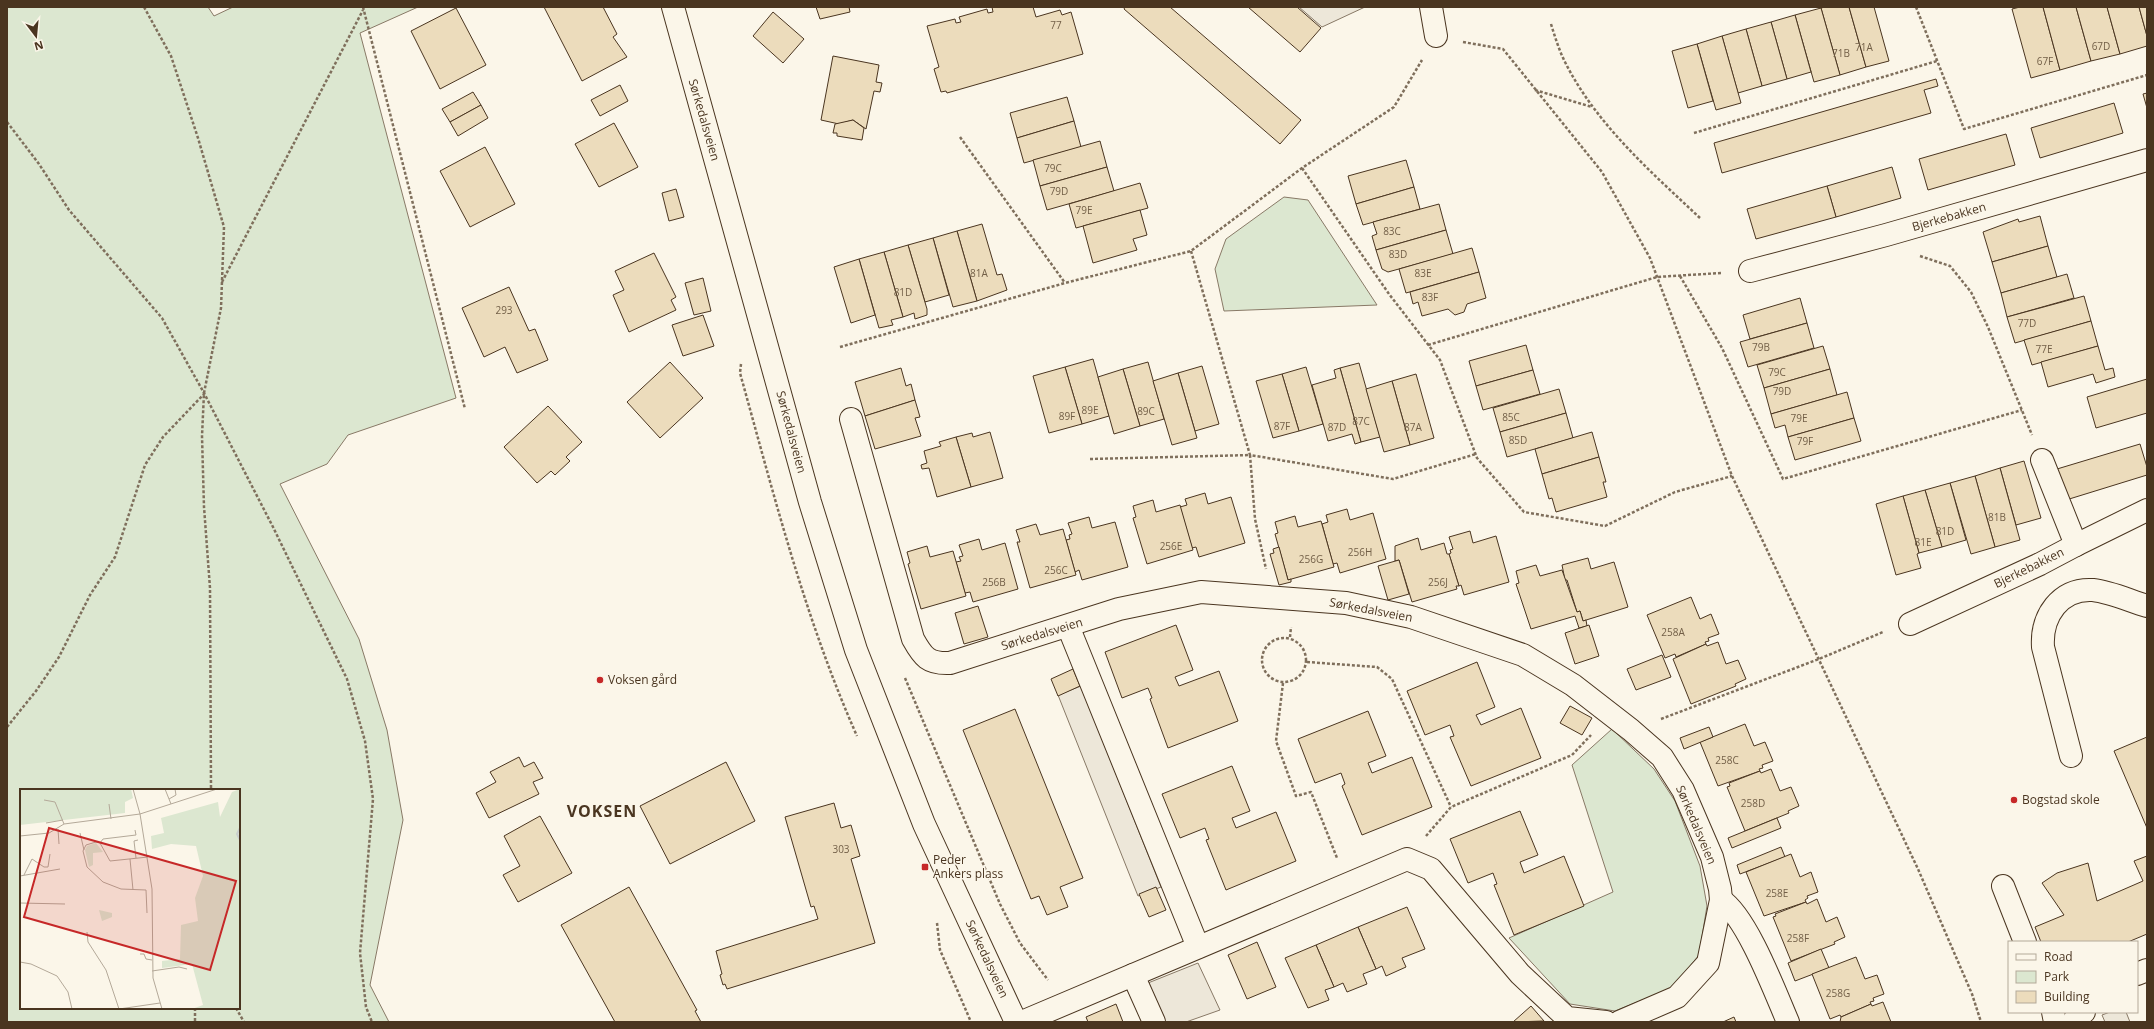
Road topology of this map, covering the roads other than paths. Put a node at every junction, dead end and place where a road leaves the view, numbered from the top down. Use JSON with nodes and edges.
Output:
{"nodes":[{"id":1,"x":672,"y":7,"type":"edge"},
{"id":2,"x":1431,"y":7,"type":"edge"},
{"id":3,"x":1436,"y":36,"type":"road end"},
{"id":4,"x":2147,"y":160,"type":"edge"},
{"id":5,"x":1750,"y":271,"type":"road end"},
{"id":6,"x":851,"y":419,"type":"dead end"},
{"id":7,"x":2042,"y":460,"type":"road end"},
{"id":8,"x":2147,"y":510,"type":"edge"},
{"id":9,"x":2076,"y":544,"type":"junction"},
{"id":10,"x":2147,"y":606,"type":"edge"},
{"id":11,"x":1910,"y":624,"type":"road end"},
{"id":12,"x":1068,"y":626,"type":"junction"},
{"id":13,"x":2071,"y":756,"type":"dead end"},
{"id":14,"x":2003,"y":886,"type":"dead end"},
{"id":15,"x":1721,"y":900,"type":"junction"},
{"id":16,"x":2025,"y":941,"type":"edge"},
{"id":17,"x":1198,"y":947,"type":"junction"},
{"id":18,"x":1133,"y":975,"type":"junction"},
{"id":19,"x":2083,"y":1013,"type":"edge"},
{"id":20,"x":1566,"y":1020,"type":"edge"},
{"id":21,"x":1016,"y":1022,"type":"edge"},
{"id":22,"x":1022,"y":1022,"type":"edge"},
{"id":23,"x":1154,"y":1022,"type":"edge"},
{"id":24,"x":1606,"y":1022,"type":"edge"},
{"id":25,"x":1619,"y":1022,"type":"edge"},
{"id":26,"x":1788,"y":1022,"type":"edge"},
{"id":27,"x":2075,"y":1022,"type":"edge"}],
"edges":[{"from":1,"to":21,"type":"street","name":"Sørkedalsveien"},
{"from":2,"to":3,"type":"street"},
{"from":4,"to":5,"type":"street","name":"Bjerkebakken"},
{"from":6,"to":12,"type":"street","name":"Sørkedalsveien"},
{"from":7,"to":9,"type":"street"},
{"from":8,"to":9,"type":"street","name":"Bjerkebakken"},
{"from":9,"to":11,"type":"street","name":"Bjerkebakken"},
{"from":10,"to":13,"type":"street"},
{"from":12,"to":15,"type":"street","name":"Sørkedalsveien"},
{"from":12,"to":17,"type":"street"},
{"from":14,"to":16,"type":"street"},
{"from":15,"to":25,"type":"street","name":"Sørkedalsveien"},
{"from":15,"to":26,"type":"street"},
{"from":17,"to":18,"type":"street"},
{"from":17,"to":20,"type":"street"},
{"from":18,"to":22,"type":"street"},
{"from":18,"to":23,"type":"street"},
{"from":19,"to":27,"type":"street"},
{"from":20,"to":24,"type":"street"}]}
